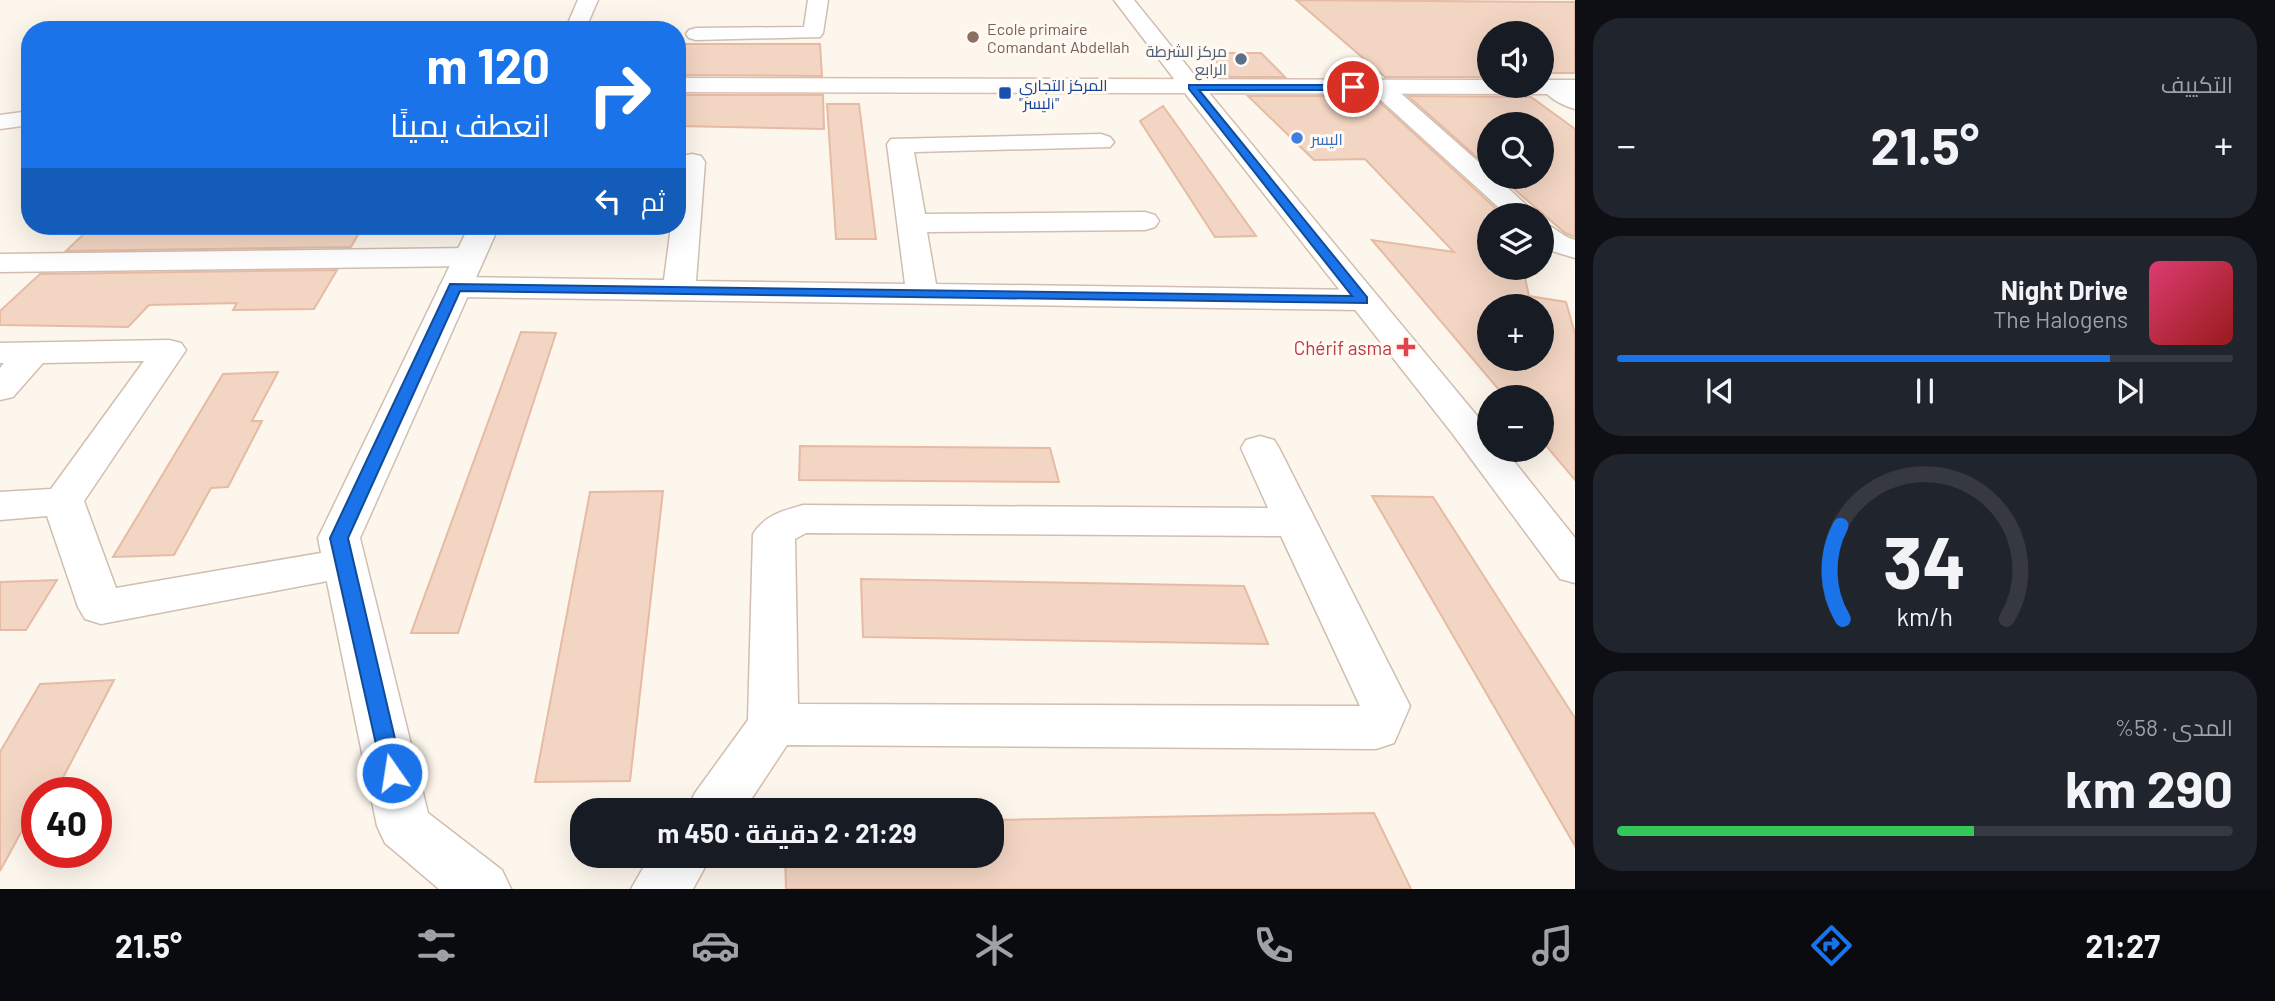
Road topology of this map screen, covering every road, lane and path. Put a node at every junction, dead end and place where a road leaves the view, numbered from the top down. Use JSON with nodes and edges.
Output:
{"nodes":[{"id":1,"x":588,"y":0,"type":"edge"},
{"id":2,"x":818,"y":0,"type":"edge"},
{"id":3,"x":1124,"y":0,"type":"edge"},
{"id":4,"x":579,"y":21,"type":"edge"},
{"id":5,"x":696,"y":34,"type":"dead end"},
{"id":6,"x":686,"y":85,"type":"edge"},
{"id":7,"x":1192,"y":87,"type":"junction"},
{"id":8,"x":1380,"y":87,"type":"junction"},
{"id":9,"x":1564,"y":87,"type":"edge"},
{"id":10,"x":1575,"y":102,"type":"edge"},
{"id":11,"x":21,"y":119,"type":"edge"},
{"id":12,"x":0,"y":122,"type":"edge"},
{"id":13,"x":1101,"y":142,"type":"dead end"},
{"id":14,"x":692,"y":162,"type":"dead end"},
{"id":15,"x":1510,"y":203,"type":"edge"},
{"id":16,"x":686,"y":221,"type":"edge"},
{"id":17,"x":1145,"y":221,"type":"dead end"},
{"id":18,"x":911,"y":223,"type":"junction"},
{"id":19,"x":685,"y":235,"type":"edge"},
{"id":20,"x":1554,"y":243,"type":"edge"},
{"id":21,"x":1575,"y":249,"type":"edge"},
{"id":22,"x":469,"y":257,"type":"edge"},
{"id":23,"x":0,"y":263,"type":"edge"},
{"id":24,"x":679,"y":290,"type":"junction"},
{"id":25,"x":922,"y":294,"type":"junction"},
{"id":26,"x":1363,"y":300,"type":"junction"},
{"id":27,"x":16,"y":354,"type":"edge"},
{"id":28,"x":0,"y":389,"type":"edge"},
{"id":29,"x":1260,"y":448,"type":"dead end"},
{"id":30,"x":63,"y":501,"type":"junction"},
{"id":31,"x":0,"y":506,"type":"edge"},
{"id":32,"x":1296,"y":522,"type":"junction"},
{"id":33,"x":344,"y":564,"type":"junction"},
{"id":34,"x":1575,"y":568,"type":"edge"},
{"id":35,"x":773,"y":724,"type":"junction"},
{"id":36,"x":722,"y":798,"type":"edge"},
{"id":37,"x":675,"y":868,"type":"edge"},
{"id":38,"x":482,"y":889,"type":"edge"},
{"id":39,"x":660,"y":889,"type":"edge"}],
"edges":[{"from":1,"to":4,"type":"street"},
{"from":2,"to":5,"type":"street"},
{"from":3,"to":7,"type":"street"},
{"from":6,"to":7,"type":"street"},
{"from":7,"to":8,"type":"street"},
{"from":7,"to":26,"type":"street"},
{"from":8,"to":9,"type":"street"},
{"from":8,"to":15,"type":"street"},
{"from":9,"to":10,"type":"street"},
{"from":11,"to":12,"type":"street"},
{"from":13,"to":18,"type":"street"},
{"from":14,"to":16,"type":"street"},
{"from":17,"to":18,"type":"street"},
{"from":18,"to":25,"type":"street"},
{"from":19,"to":24,"type":"street"},
{"from":20,"to":21,"type":"street"},
{"from":22,"to":23,"type":"street"},
{"from":22,"to":24,"type":"street"},
{"from":22,"to":33,"type":"street"},
{"from":24,"to":25,"type":"street"},
{"from":25,"to":26,"type":"street"},
{"from":26,"to":34,"type":"street"},
{"from":27,"to":28,"type":"street"},
{"from":27,"to":30,"type":"street"},
{"from":29,"to":32,"type":"street"},
{"from":30,"to":31,"type":"street"},
{"from":30,"to":33,"type":"street"},
{"from":32,"to":35,"type":"street"},
{"from":32,"to":35,"type":"street"},
{"from":33,"to":38,"type":"street"},
{"from":35,"to":36,"type":"street"},
{"from":37,"to":39,"type":"street"}]}
